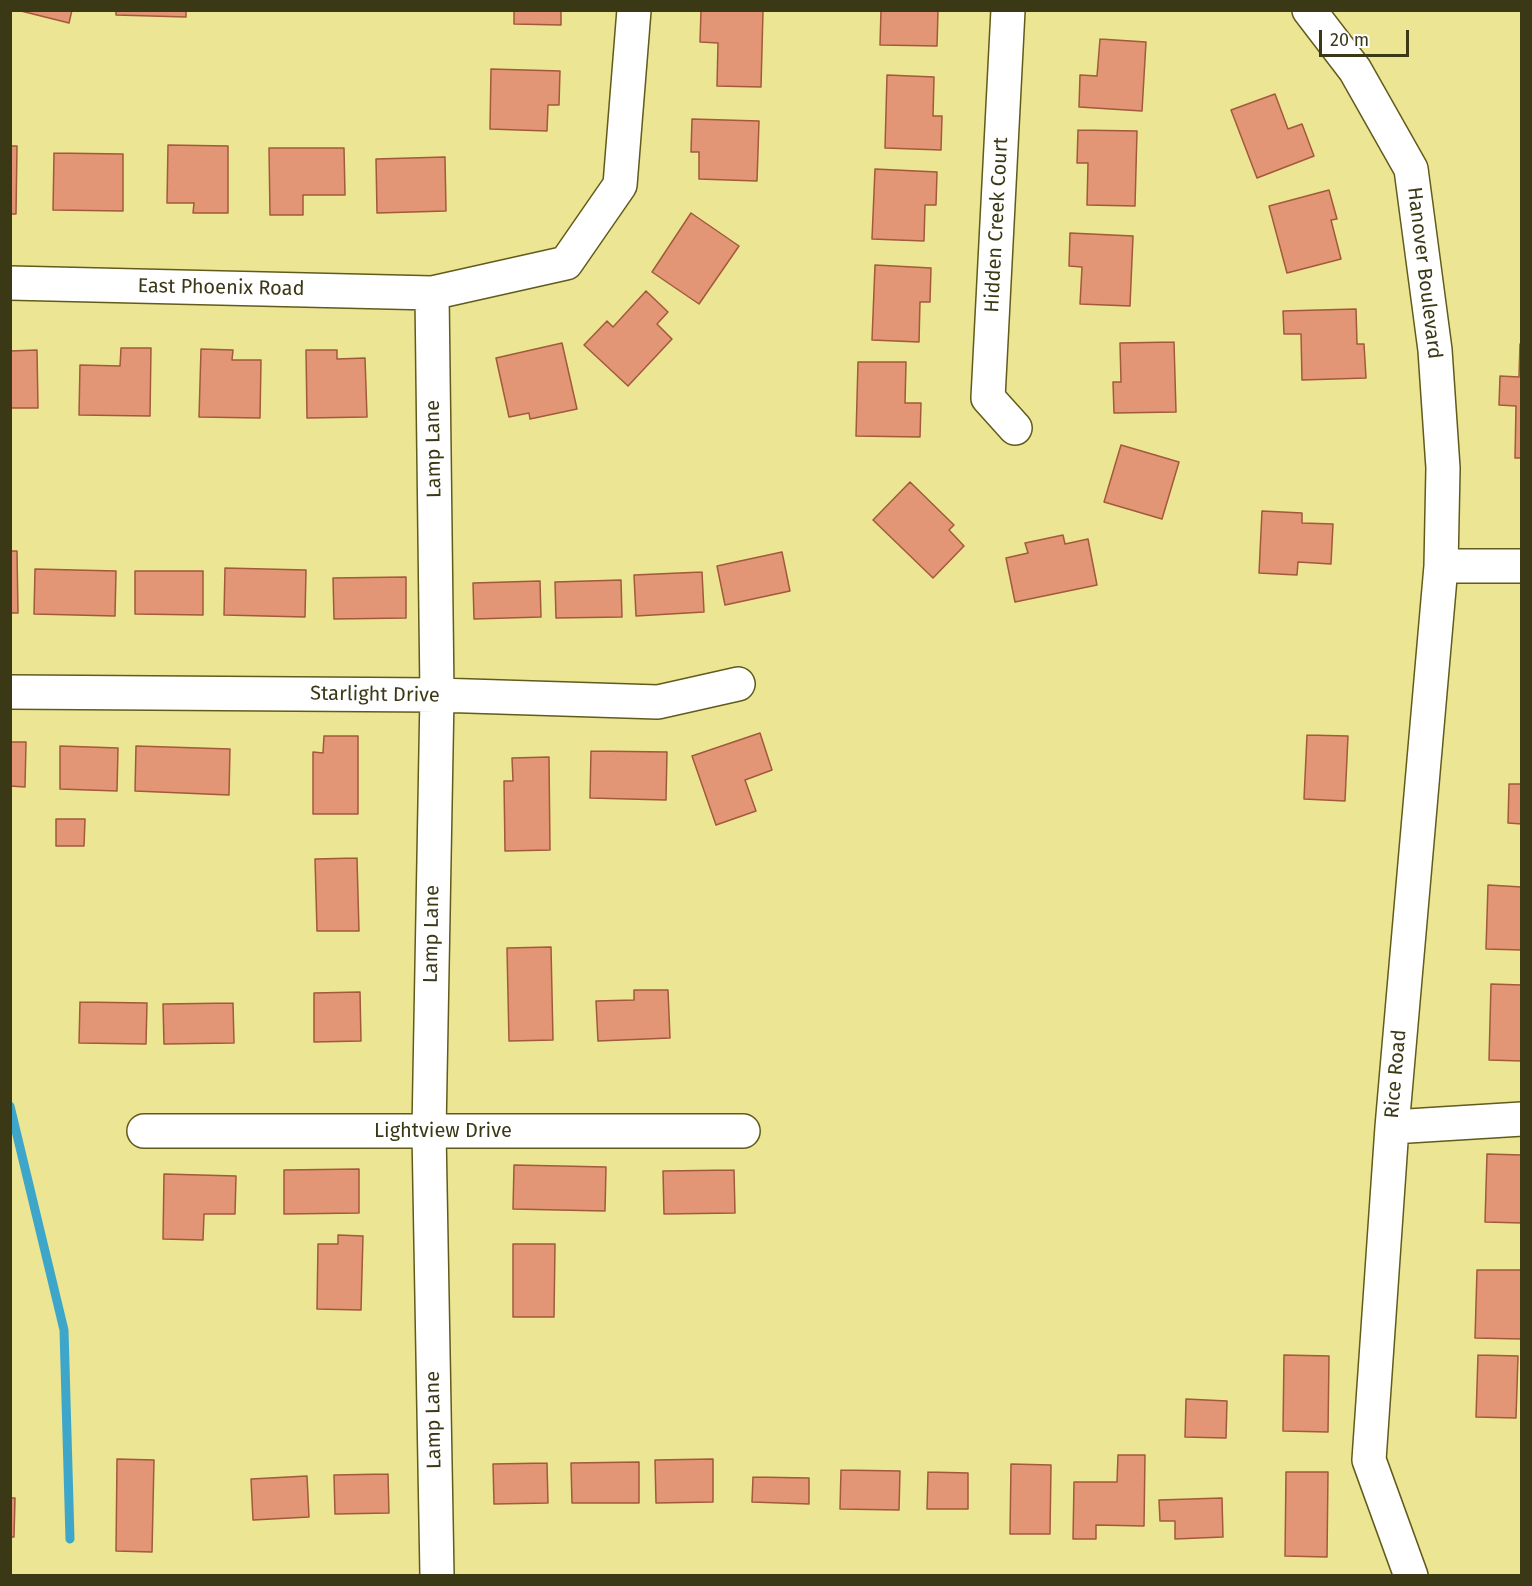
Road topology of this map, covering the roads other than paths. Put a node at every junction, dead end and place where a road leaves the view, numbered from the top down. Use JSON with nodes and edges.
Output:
{"nodes":[{"id":1,"x":634,"y":10,"type":"edge"},
{"id":2,"x":1008,"y":10,"type":"edge"},
{"id":3,"x":1309,"y":10,"type":"edge"},
{"id":4,"x":10,"y":283,"type":"edge"},
{"id":5,"x":432,"y":293,"type":"junction"},
{"id":6,"x":1015,"y":428,"type":"dead end"},
{"id":7,"x":1441,"y":566,"type":"junction"},
{"id":8,"x":1521,"y":566,"type":"edge"},
{"id":9,"x":738,"y":684,"type":"dead end"},
{"id":10,"x":10,"y":692,"type":"edge"},
{"id":11,"x":437,"y":695,"type":"junction"},
{"id":12,"x":1521,"y":1119,"type":"edge"},
{"id":13,"x":1392,"y":1127,"type":"junction"},
{"id":14,"x":144,"y":1131,"type":"dead end"},
{"id":15,"x":429,"y":1131,"type":"junction"},
{"id":16,"x":743,"y":1131,"type":"dead end"},
{"id":17,"x":436,"y":1575,"type":"edge"},
{"id":18,"x":1411,"y":1575,"type":"edge"}],
"edges":[{"from":1,"to":5,"type":"street","name":"East Phoenix Road"},
{"from":2,"to":6,"type":"street","name":"Hidden Creek Court"},
{"from":3,"to":7,"type":"street","name":"Hanover Boulevard"},
{"from":4,"to":5,"type":"street","name":"East Phoenix Road"},
{"from":5,"to":11,"type":"street","name":"Lamp Lane"},
{"from":7,"to":8,"type":"street"},
{"from":7,"to":13,"type":"street","name":"Rice Road"},
{"from":9,"to":11,"type":"street","name":"Starlight Drive"},
{"from":10,"to":11,"type":"street","name":"Starlight Drive"},
{"from":11,"to":15,"type":"street","name":"Lamp Lane"},
{"from":12,"to":13,"type":"street"},
{"from":13,"to":18,"type":"street","name":"Rice Road"},
{"from":14,"to":15,"type":"street","name":"Lightview Drive"},
{"from":15,"to":16,"type":"street","name":"Lightview Drive"},
{"from":15,"to":17,"type":"street","name":"Lamp Lane"}]}
